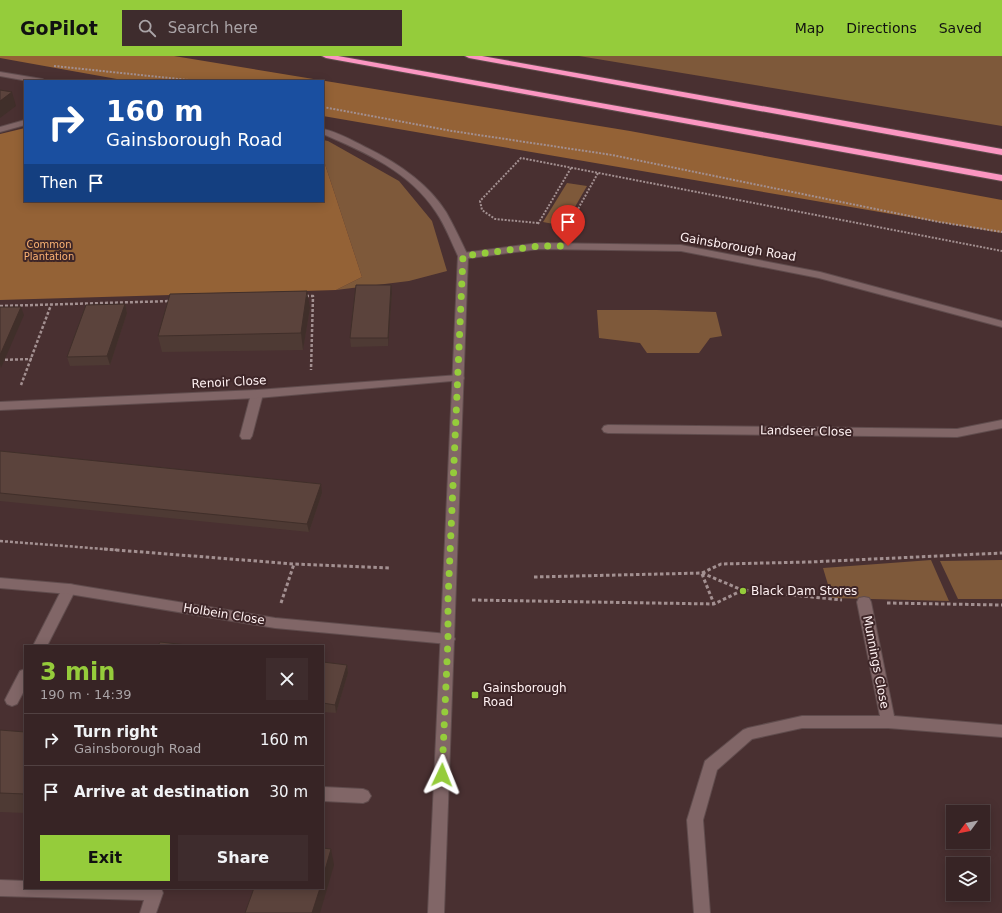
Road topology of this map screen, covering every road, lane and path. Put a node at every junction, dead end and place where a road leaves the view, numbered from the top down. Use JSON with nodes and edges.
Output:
{"nodes":[{"id":1,"x":326,"y":56,"type":"edge"},
{"id":2,"x":469,"y":56,"type":"edge"},
{"id":3,"x":54,"y":66,"type":"dead end"},
{"id":4,"x":0,"y":74,"type":"edge"},
{"id":5,"x":36,"y":80,"type":"edge"},
{"id":6,"x":188,"y":80,"type":"edge"},
{"id":7,"x":324,"y":106,"type":"edge"},
{"id":8,"x":24,"y":122,"type":"edge"},
{"id":9,"x":0,"y":130,"type":"edge"},
{"id":10,"x":324,"y":131,"type":"edge"},
{"id":11,"x":1002,"y":152,"type":"edge"},
{"id":12,"x":571,"y":168,"type":"junction"},
{"id":13,"x":598,"y":173,"type":"junction"},
{"id":14,"x":1002,"y":178,"type":"edge"},
{"id":15,"x":538,"y":224,"type":"junction"},
{"id":16,"x":1002,"y":232,"type":"edge"},
{"id":17,"x":539,"y":246,"type":"junction"},
{"id":18,"x":557,"y":246,"type":"junction"},
{"id":19,"x":1002,"y":251,"type":"edge"},
{"id":20,"x":463,"y":256,"type":"junction"},
{"id":21,"x":305,"y":296,"type":"edge"},
{"id":22,"x":178,"y":300,"type":"edge"},
{"id":23,"x":51,"y":305,"type":"junction"},
{"id":24,"x":0,"y":306,"type":"edge"},
{"id":25,"x":1002,"y":324,"type":"edge"},
{"id":26,"x":32,"y":359,"type":"junction"},
{"id":27,"x":0,"y":360,"type":"edge"},
{"id":28,"x":459,"y":378,"type":"junction"},
{"id":29,"x":311,"y":391,"type":"junction"},
{"id":30,"x":257,"y":394,"type":"junction"},
{"id":31,"x":0,"y":406,"type":"edge"},
{"id":32,"x":13,"y":406,"type":"junction"},
{"id":33,"x":1002,"y":424,"type":"edge"},
{"id":34,"x":608,"y":429,"type":"dead end"},
{"id":35,"x":246,"y":436,"type":"dead end"},
{"id":36,"x":0,"y":541,"type":"edge"},
{"id":37,"x":1002,"y":554,"type":"edge"},
{"id":38,"x":294,"y":564,"type":"junction"},
{"id":39,"x":389,"y":568,"type":"dead end"},
{"id":40,"x":702,"y":573,"type":"junction"},
{"id":41,"x":534,"y":577,"type":"dead end"},
{"id":42,"x":0,"y":583,"type":"edge"},
{"id":43,"x":69,"y":589,"type":"junction"},
{"id":44,"x":742,"y":590,"type":"dead end"},
{"id":45,"x":448,"y":600,"type":"junction"},
{"id":46,"x":864,"y":602,"type":"dead end"},
{"id":47,"x":275,"y":623,"type":"junction"},
{"id":48,"x":448,"y":639,"type":"junction"},
{"id":49,"x":41,"y":645,"type":"edge"},
{"id":50,"x":24,"y":677,"type":"edge"},
{"id":51,"x":12,"y":700,"type":"dead end"},
{"id":52,"x":888,"y":722,"type":"junction"},
{"id":53,"x":1002,"y":732,"type":"edge"},
{"id":54,"x":324,"y":794,"type":"edge"},
{"id":55,"x":363,"y":796,"type":"dead end"},
{"id":56,"x":0,"y":888,"type":"edge"},
{"id":57,"x":24,"y":888,"type":"edge"},
{"id":58,"x":52,"y":889,"type":"edge"},
{"id":59,"x":157,"y":891,"type":"edge"},
{"id":60,"x":148,"y":913,"type":"edge"},
{"id":61,"x":436,"y":913,"type":"edge"},
{"id":62,"x":702,"y":913,"type":"edge"}],
"edges":[{"from":1,"to":14,"type":"highway"},
{"from":2,"to":11,"type":"highway"},
{"from":3,"to":6,"type":"path"},
{"from":4,"to":5,"type":"street"},
{"from":7,"to":16,"type":"path"},
{"from":8,"to":9,"type":"street"},
{"from":10,"to":20,"type":"street"},
{"from":12,"to":13,"type":"path"},
{"from":12,"to":15,"type":"path"},
{"from":12,"to":15,"type":"path"},
{"from":13,"to":18,"type":"path"},
{"from":13,"to":19,"type":"path"},
{"from":15,"to":17,"type":"path"},
{"from":17,"to":18,"type":"street","name":"Gainsborough Road"},
{"from":17,"to":20,"type":"street","name":"Gainsborough Road"},
{"from":18,"to":25,"type":"street","name":"Gainsborough Road"},
{"from":20,"to":28,"type":"street"},
{"from":21,"to":29,"type":"path"},
{"from":22,"to":23,"type":"path"},
{"from":23,"to":24,"type":"path"},
{"from":23,"to":26,"type":"path"},
{"from":26,"to":27,"type":"path"},
{"from":26,"to":32,"type":"path"},
{"from":28,"to":29,"type":"street","name":"Renoir Close"},
{"from":28,"to":45,"type":"street"},
{"from":29,"to":30,"type":"street","name":"Renoir Close"},
{"from":30,"to":32,"type":"street","name":"Renoir Close"},
{"from":30,"to":35,"type":"street"},
{"from":31,"to":32,"type":"street","name":"Renoir Close"},
{"from":33,"to":34,"type":"street","name":"Landseer Close"},
{"from":36,"to":38,"type":"path"},
{"from":37,"to":40,"type":"path"},
{"from":38,"to":39,"type":"path"},
{"from":38,"to":47,"type":"path"},
{"from":40,"to":41,"type":"path"},
{"from":40,"to":44,"type":"path"},
{"from":40,"to":45,"type":"path"},
{"from":42,"to":43,"type":"street","name":"Holbein Close"},
{"from":43,"to":47,"type":"street","name":"Holbein Close"},
{"from":43,"to":49,"type":"street"},
{"from":45,"to":48,"type":"street"},
{"from":46,"to":52,"type":"street","name":"Munnings Close"},
{"from":47,"to":48,"type":"street","name":"Holbein Close"},
{"from":48,"to":61,"type":"street"},
{"from":50,"to":51,"type":"street"},
{"from":52,"to":53,"type":"street","name":"Munnings Close"},
{"from":52,"to":62,"type":"street","name":"Munnings Close"},
{"from":54,"to":55,"type":"street"},
{"from":56,"to":57,"type":"street"},
{"from":58,"to":59,"type":"street"},
{"from":59,"to":60,"type":"street"}]}
